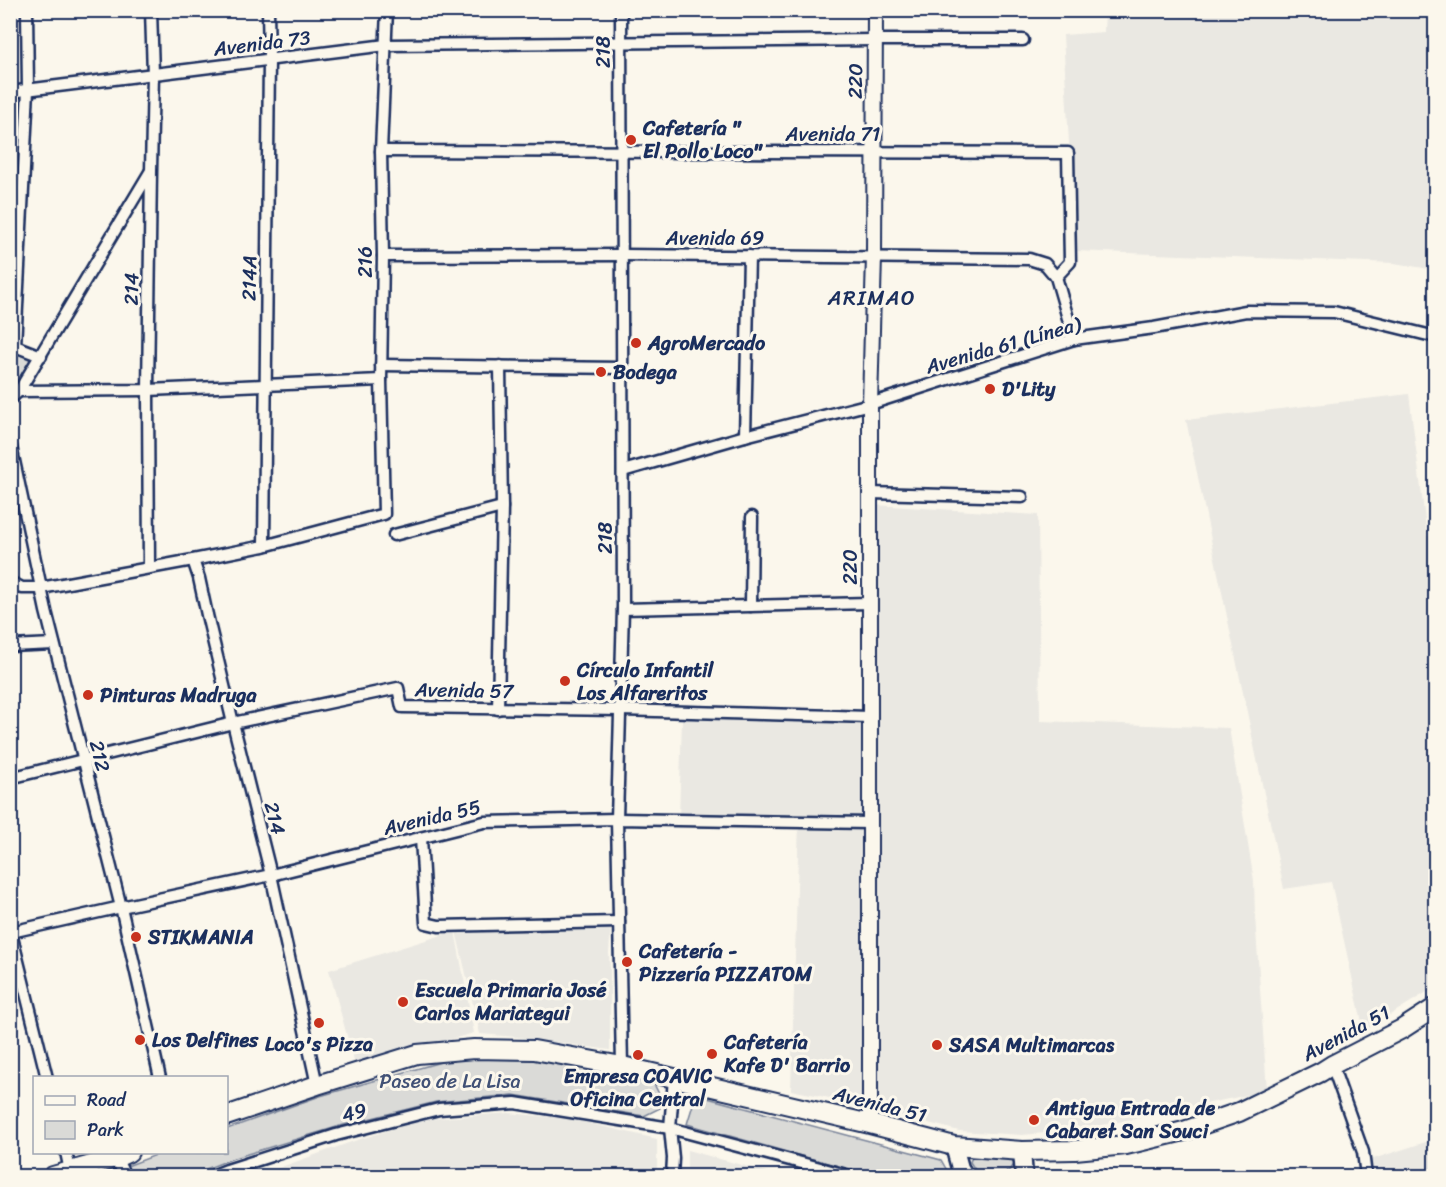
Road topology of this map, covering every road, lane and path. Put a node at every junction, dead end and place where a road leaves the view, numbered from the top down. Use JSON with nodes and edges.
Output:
{"nodes":[{"id":1,"x":27,"y":10,"type":"edge"},
{"id":2,"x":151,"y":10,"type":"edge"},
{"id":3,"x":268,"y":10,"type":"edge"},
{"id":4,"x":387,"y":10,"type":"edge"},
{"id":5,"x":621,"y":10,"type":"edge"},
{"id":6,"x":875,"y":10,"type":"edge"},
{"id":7,"x":875,"y":40,"type":"junction"},
{"id":8,"x":1023,"y":40,"type":"dead end"},
{"id":9,"x":621,"y":42,"type":"junction"},
{"id":10,"x":386,"y":45,"type":"junction"},
{"id":11,"x":269,"y":60,"type":"junction"},
{"id":12,"x":153,"y":74,"type":"junction"},
{"id":13,"x":28,"y":90,"type":"junction"},
{"id":14,"x":10,"y":92,"type":"edge"},
{"id":15,"x":381,"y":151,"type":"junction"},
{"id":16,"x":621,"y":152,"type":"junction"},
{"id":17,"x":873,"y":153,"type":"junction"},
{"id":18,"x":151,"y":171,"type":"junction"},
{"id":19,"x":622,"y":255,"type":"junction"},
{"id":20,"x":383,"y":256,"type":"junction"},
{"id":21,"x":749,"y":256,"type":"junction"},
{"id":22,"x":874,"y":256,"type":"junction"},
{"id":23,"x":1056,"y":277,"type":"junction"},
{"id":24,"x":1436,"y":337,"type":"edge"},
{"id":25,"x":1074,"y":339,"type":"junction"},
{"id":26,"x":13,"y":347,"type":"edge"},
{"id":27,"x":41,"y":356,"type":"junction"},
{"id":28,"x":381,"y":365,"type":"junction"},
{"id":29,"x":500,"y":366,"type":"junction"},
{"id":30,"x":622,"y":368,"type":"junction"},
{"id":31,"x":381,"y":380,"type":"junction"},
{"id":32,"x":265,"y":385,"type":"junction"},
{"id":33,"x":148,"y":390,"type":"junction"},
{"id":34,"x":19,"y":391,"type":"junction"},
{"id":35,"x":10,"y":399,"type":"edge"},
{"id":36,"x":870,"y":404,"type":"junction"},
{"id":37,"x":745,"y":436,"type":"junction"},
{"id":38,"x":10,"y":442,"type":"edge"},
{"id":39,"x":623,"y":471,"type":"junction"},
{"id":40,"x":870,"y":493,"type":"junction"},
{"id":41,"x":1022,"y":497,"type":"dead end"},
{"id":42,"x":502,"y":507,"type":"junction"},
{"id":43,"x":752,"y":517,"type":"dead end"},
{"id":44,"x":394,"y":535,"type":"dead end"},
{"id":45,"x":264,"y":546,"type":"junction"},
{"id":46,"x":193,"y":560,"type":"junction"},
{"id":47,"x":149,"y":568,"type":"junction"},
{"id":48,"x":10,"y":582,"type":"edge"},
{"id":49,"x":41,"y":588,"type":"junction"},
{"id":50,"x":870,"y":603,"type":"junction"},
{"id":51,"x":751,"y":606,"type":"junction"},
{"id":52,"x":623,"y":609,"type":"junction"},
{"id":53,"x":54,"y":644,"type":"junction"},
{"id":54,"x":10,"y":646,"type":"edge"},
{"id":55,"x":498,"y":709,"type":"junction"},
{"id":56,"x":620,"y":710,"type":"junction"},
{"id":57,"x":870,"y":717,"type":"junction"},
{"id":58,"x":232,"y":723,"type":"junction"},
{"id":59,"x":83,"y":760,"type":"junction"},
{"id":60,"x":10,"y":778,"type":"edge"},
{"id":61,"x":617,"y":819,"type":"junction"},
{"id":62,"x":870,"y":823,"type":"junction"},
{"id":63,"x":421,"y":838,"type":"junction"},
{"id":64,"x":271,"y":875,"type":"junction"},
{"id":65,"x":121,"y":907,"type":"junction"},
{"id":66,"x":619,"y":922,"type":"junction"},
{"id":67,"x":11,"y":930,"type":"edge"},
{"id":68,"x":1436,"y":1007,"type":"edge"},
{"id":69,"x":1332,"y":1065,"type":"junction"},
{"id":70,"x":622,"y":1066,"type":"junction"},
{"id":71,"x":47,"y":1076,"type":"edge"},
{"id":72,"x":160,"y":1076,"type":"edge"},
{"id":73,"x":674,"y":1078,"type":"junction"},
{"id":74,"x":317,"y":1085,"type":"junction"},
{"id":75,"x":228,"y":1115,"type":"edge"},
{"id":76,"x":870,"y":1124,"type":"junction"},
{"id":77,"x":670,"y":1128,"type":"junction"},
{"id":78,"x":954,"y":1146,"type":"junction"},
{"id":79,"x":1022,"y":1151,"type":"junction"},
{"id":80,"x":66,"y":1154,"type":"edge"},
{"id":81,"x":122,"y":1155,"type":"edge"},
{"id":82,"x":62,"y":1174,"type":"edge"},
{"id":83,"x":1022,"y":1175,"type":"edge"},
{"id":84,"x":125,"y":1176,"type":"edge"},
{"id":85,"x":212,"y":1176,"type":"edge"},
{"id":86,"x":672,"y":1176,"type":"edge"},
{"id":87,"x":850,"y":1176,"type":"edge"},
{"id":88,"x":965,"y":1176,"type":"edge"},
{"id":89,"x":1366,"y":1176,"type":"edge"}],
"edges":[{"from":1,"to":13,"type":"street"},
{"from":2,"to":12,"type":"street","name":"214"},
{"from":3,"to":11,"type":"street","name":"214A"},
{"from":4,"to":10,"type":"street","name":"216"},
{"from":5,"to":9,"type":"street","name":"218"},
{"from":6,"to":7,"type":"street","name":"220"},
{"from":7,"to":8,"type":"street","name":"Avenida 73"},
{"from":7,"to":9,"type":"street","name":"Avenida 73"},
{"from":7,"to":17,"type":"street","name":"220"},
{"from":9,"to":10,"type":"street","name":"Avenida 73"},
{"from":9,"to":16,"type":"street","name":"218"},
{"from":10,"to":11,"type":"street","name":"Avenida 73"},
{"from":10,"to":15,"type":"street","name":"216"},
{"from":11,"to":12,"type":"street","name":"Avenida 73"},
{"from":11,"to":32,"type":"street","name":"214A"},
{"from":12,"to":13,"type":"street","name":"Avenida 73"},
{"from":12,"to":18,"type":"street","name":"214"},
{"from":13,"to":14,"type":"street","name":"Avenida 73"},
{"from":13,"to":26,"type":"street"},
{"from":15,"to":16,"type":"street","name":"Avenida 71"},
{"from":15,"to":20,"type":"street","name":"216"},
{"from":16,"to":17,"type":"street","name":"Avenida 71"},
{"from":16,"to":19,"type":"street","name":"218"},
{"from":17,"to":22,"type":"street","name":"220"},
{"from":17,"to":23,"type":"street","name":"Avenida 71"},
{"from":18,"to":27,"type":"street"},
{"from":18,"to":33,"type":"street","name":"214"},
{"from":19,"to":20,"type":"street","name":"Avenida 69"},
{"from":19,"to":21,"type":"street","name":"Avenida 69"},
{"from":19,"to":30,"type":"street","name":"218"},
{"from":20,"to":28,"type":"street","name":"216"},
{"from":21,"to":22,"type":"street","name":"Avenida 69"},
{"from":21,"to":37,"type":"street"},
{"from":22,"to":23,"type":"street","name":"Avenida 69"},
{"from":22,"to":36,"type":"street","name":"220"},
{"from":23,"to":25,"type":"street"},
{"from":24,"to":25,"type":"street","name":"Avenida 61 (Línea)"},
{"from":25,"to":36,"type":"street","name":"Avenida 61 (Línea)"},
{"from":26,"to":27,"type":"street"},
{"from":27,"to":34,"type":"street"},
{"from":28,"to":29,"type":"street"},
{"from":28,"to":31,"type":"street","name":"216"},
{"from":29,"to":30,"type":"street"},
{"from":29,"to":42,"type":"street"},
{"from":30,"to":39,"type":"street","name":"218"},
{"from":31,"to":32,"type":"street"},
{"from":31,"to":45,"type":"street","name":"216"},
{"from":32,"to":33,"type":"street"},
{"from":32,"to":45,"type":"street","name":"214A"},
{"from":33,"to":34,"type":"street"},
{"from":33,"to":47,"type":"street","name":"214"},
{"from":34,"to":35,"type":"street"},
{"from":36,"to":37,"type":"street","name":"Avenida 61 (Línea)"},
{"from":36,"to":40,"type":"street","name":"220"},
{"from":37,"to":39,"type":"street","name":"Avenida 61 (Línea)"},
{"from":38,"to":49,"type":"street","name":"212"},
{"from":39,"to":52,"type":"street","name":"218"},
{"from":40,"to":41,"type":"street"},
{"from":40,"to":50,"type":"street","name":"220"},
{"from":42,"to":44,"type":"street"},
{"from":42,"to":55,"type":"street"},
{"from":43,"to":51,"type":"street"},
{"from":45,"to":46,"type":"street"},
{"from":46,"to":47,"type":"street"},
{"from":46,"to":58,"type":"street","name":"214"},
{"from":47,"to":49,"type":"street"},
{"from":48,"to":49,"type":"street"},
{"from":49,"to":53,"type":"street","name":"212"},
{"from":50,"to":51,"type":"street"},
{"from":50,"to":57,"type":"street","name":"220"},
{"from":51,"to":52,"type":"street"},
{"from":52,"to":56,"type":"street","name":"218"},
{"from":53,"to":54,"type":"street"},
{"from":53,"to":59,"type":"street","name":"212"},
{"from":55,"to":56,"type":"street","name":"Avenida 57"},
{"from":55,"to":58,"type":"street","name":"Avenida 57"},
{"from":56,"to":57,"type":"street","name":"Avenida 57"},
{"from":56,"to":61,"type":"street","name":"218"},
{"from":57,"to":62,"type":"street","name":"220"},
{"from":58,"to":59,"type":"street","name":"Avenida 57"},
{"from":58,"to":64,"type":"street","name":"214"},
{"from":59,"to":60,"type":"street","name":"Avenida 57"},
{"from":59,"to":65,"type":"street","name":"212"},
{"from":61,"to":62,"type":"street","name":"Avenida 55"},
{"from":61,"to":63,"type":"street","name":"Avenida 55"},
{"from":61,"to":66,"type":"street","name":"218"},
{"from":62,"to":76,"type":"street","name":"220"},
{"from":63,"to":64,"type":"street","name":"Avenida 55"},
{"from":63,"to":66,"type":"street"},
{"from":64,"to":65,"type":"street","name":"Avenida 55"},
{"from":64,"to":74,"type":"street","name":"214"},
{"from":65,"to":67,"type":"street","name":"Avenida 55"},
{"from":65,"to":72,"type":"street","name":"212"},
{"from":66,"to":70,"type":"street","name":"218"},
{"from":67,"to":71,"type":"street"},
{"from":68,"to":69,"type":"main road","name":"Avenida 51"},
{"from":69,"to":79,"type":"main road","name":"Avenida 51"},
{"from":69,"to":89,"type":"street"},
{"from":70,"to":73,"type":"main road","name":"Avenida 51"},
{"from":70,"to":74,"type":"main road","name":"Avenida 51"},
{"from":73,"to":76,"type":"main road","name":"Avenida 51"},
{"from":73,"to":77,"type":"street"},
{"from":74,"to":75,"type":"main road","name":"Avenida 51"},
{"from":76,"to":78,"type":"main road","name":"Avenida 51"},
{"from":77,"to":85,"type":"street","name":"49"},
{"from":77,"to":86,"type":"street"},
{"from":77,"to":87,"type":"street","name":"49"},
{"from":78,"to":79,"type":"main road","name":"Avenida 51"},
{"from":78,"to":88,"type":"main road"},
{"from":79,"to":83,"type":"main road"},
{"from":80,"to":82,"type":"street"},
{"from":81,"to":82,"type":"main road"},
{"from":81,"to":84,"type":"street"}]}
